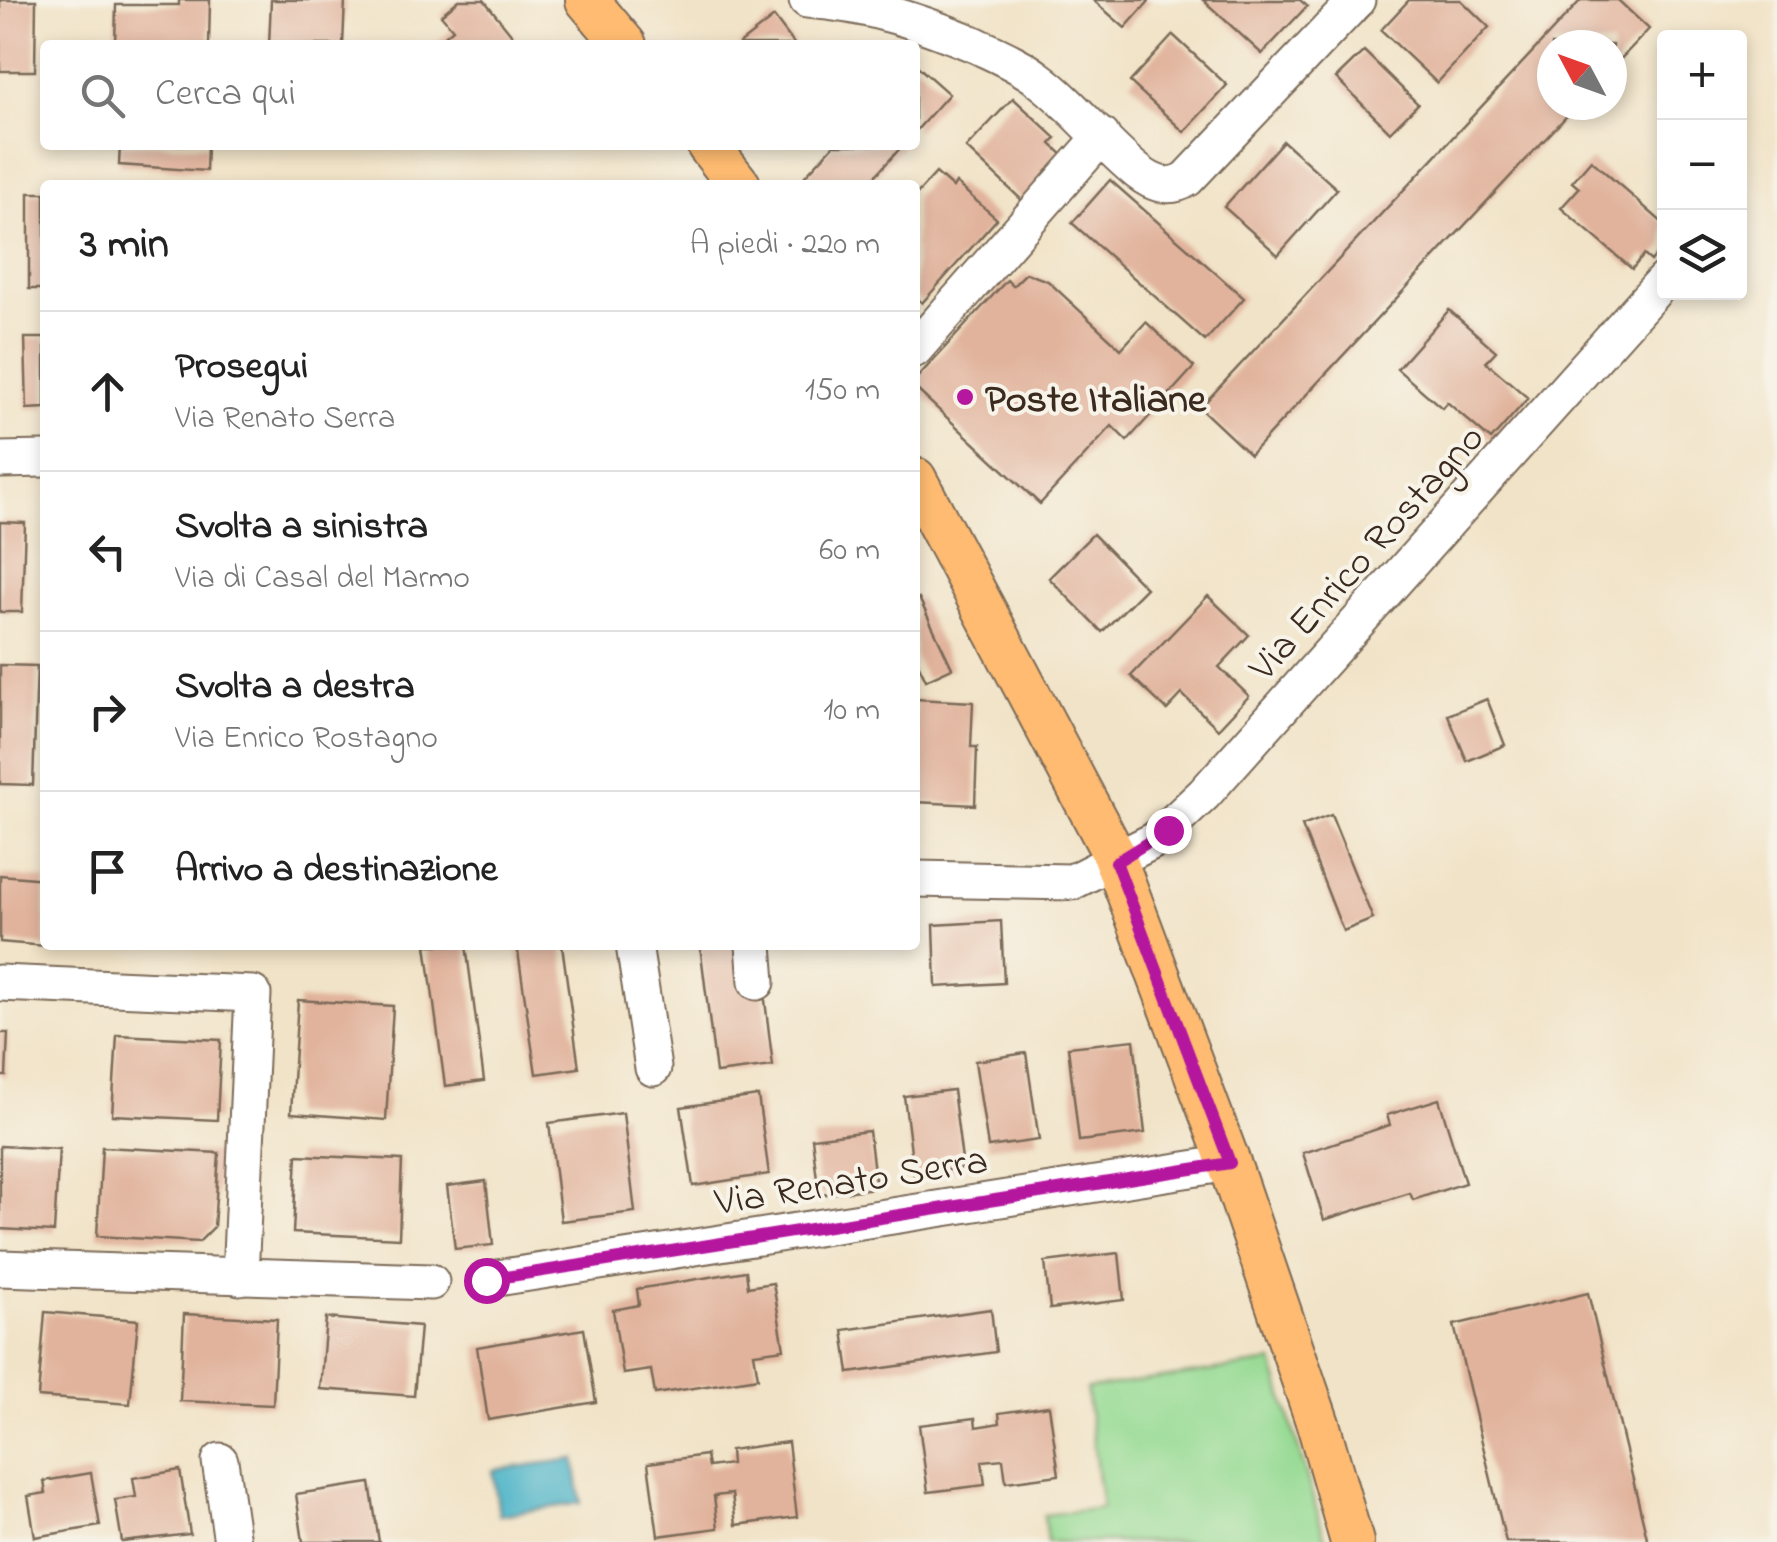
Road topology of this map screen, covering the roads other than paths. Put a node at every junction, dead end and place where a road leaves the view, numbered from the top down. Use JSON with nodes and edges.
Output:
{"nodes":[{"id":1,"x":587,"y":0,"type":"edge"},
{"id":2,"x":807,"y":0,"type":"edge"},
{"id":3,"x":1357,"y":0,"type":"edge"},
{"id":4,"x":621,"y":40,"type":"edge"},
{"id":5,"x":1102,"y":136,"type":"junction"},
{"id":6,"x":712,"y":150,"type":"edge"},
{"id":7,"x":735,"y":180,"type":"edge"},
{"id":8,"x":1657,"y":288,"type":"edge"},
{"id":9,"x":920,"y":343,"type":"edge"},
{"id":10,"x":40,"y":459,"type":"edge"},
{"id":11,"x":0,"y":460,"type":"edge"},
{"id":12,"x":920,"y":489,"type":"edge"},
{"id":13,"x":1116,"y":862,"type":"junction"},
{"id":14,"x":920,"y":879,"type":"edge"},
{"id":15,"x":635,"y":950,"type":"edge"},
{"id":16,"x":754,"y":950,"type":"edge"},
{"id":17,"x":757,"y":982,"type":"dead end"},
{"id":18,"x":0,"y":983,"type":"edge"},
{"id":19,"x":653,"y":1068,"type":"dead end"},
{"id":20,"x":1230,"y":1163,"type":"junction"},
{"id":21,"x":0,"y":1268,"type":"edge"},
{"id":22,"x":240,"y":1277,"type":"junction"},
{"id":23,"x":486,"y":1280,"type":"dead end"},
{"id":24,"x":430,"y":1282,"type":"dead end"},
{"id":25,"x":220,"y":1461,"type":"dead end"},
{"id":26,"x":232,"y":1542,"type":"edge"},
{"id":27,"x":1352,"y":1542,"type":"edge"}],
"edges":[{"from":1,"to":4,"type":"main road"},
{"from":2,"to":5,"type":"street"},
{"from":3,"to":5,"type":"street"},
{"from":5,"to":9,"type":"street"},
{"from":6,"to":7,"type":"main road"},
{"from":8,"to":13,"type":"street","name":"Via Enrico Rostagno"},
{"from":10,"to":11,"type":"street"},
{"from":12,"to":13,"type":"main road"},
{"from":13,"to":14,"type":"street","name":"Via Enrico Rostagno"},
{"from":13,"to":20,"type":"main road"},
{"from":15,"to":19,"type":"street"},
{"from":16,"to":17,"type":"street"},
{"from":18,"to":22,"type":"street"},
{"from":20,"to":23,"type":"street","name":"Via Renato Serra"},
{"from":20,"to":27,"type":"main road"},
{"from":21,"to":22,"type":"street"},
{"from":22,"to":24,"type":"street"},
{"from":25,"to":26,"type":"street"}]}
